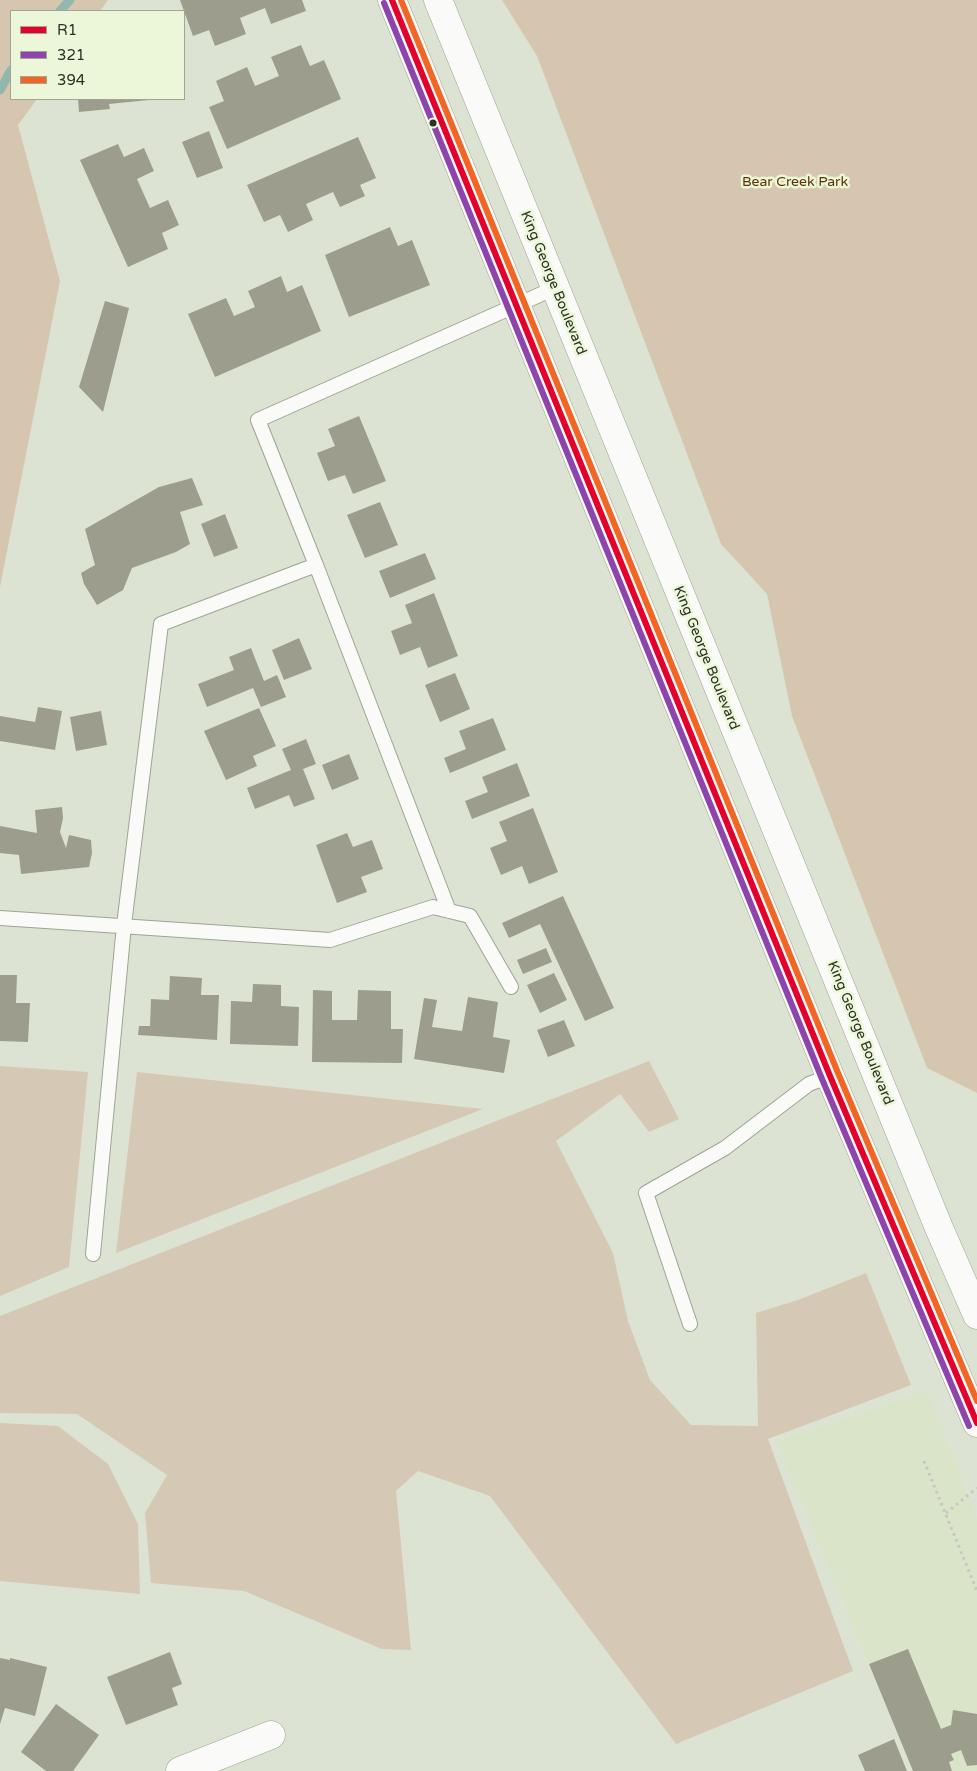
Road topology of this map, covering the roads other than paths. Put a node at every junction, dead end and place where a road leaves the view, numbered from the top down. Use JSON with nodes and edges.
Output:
{"nodes":[{"id":1,"x":392,"y":0,"type":"edge"},
{"id":2,"x":438,"y":0,"type":"edge"},
{"id":3,"x":555,"y":288,"type":"junction"},
{"id":4,"x":516,"y":304,"type":"junction"},
{"id":5,"x":316,"y":565,"type":"junction"},
{"id":6,"x":449,"y":911,"type":"junction"},
{"id":7,"x":0,"y":918,"type":"edge"},
{"id":8,"x":124,"y":925,"type":"junction"},
{"id":9,"x":511,"y":987,"type":"dead end"},
{"id":10,"x":830,"y":1076,"type":"junction"},
{"id":11,"x":93,"y":1254,"type":"dead end"},
{"id":12,"x":977,"y":1315,"type":"edge"},
{"id":13,"x":690,"y":1324,"type":"dead end"},
{"id":14,"x":977,"y":1423,"type":"edge"},
{"id":15,"x":271,"y":1735,"type":"dead end"},
{"id":16,"x":180,"y":1771,"type":"edge"}],
"edges":[{"from":1,"to":4,"type":"main road"},
{"from":2,"to":3,"type":"main road","name":"King George Boulevard"},
{"from":3,"to":4,"type":"lane"},
{"from":3,"to":12,"type":"main road","name":"King George Boulevard"},
{"from":4,"to":5,"type":"lane"},
{"from":4,"to":10,"type":"main road"},
{"from":5,"to":6,"type":"lane"},
{"from":5,"to":8,"type":"lane"},
{"from":6,"to":8,"type":"lane"},
{"from":6,"to":9,"type":"lane"},
{"from":7,"to":8,"type":"lane"},
{"from":8,"to":11,"type":"lane"},
{"from":10,"to":13,"type":"lane"},
{"from":10,"to":14,"type":"main road"},
{"from":15,"to":16,"type":"main road"}]}
